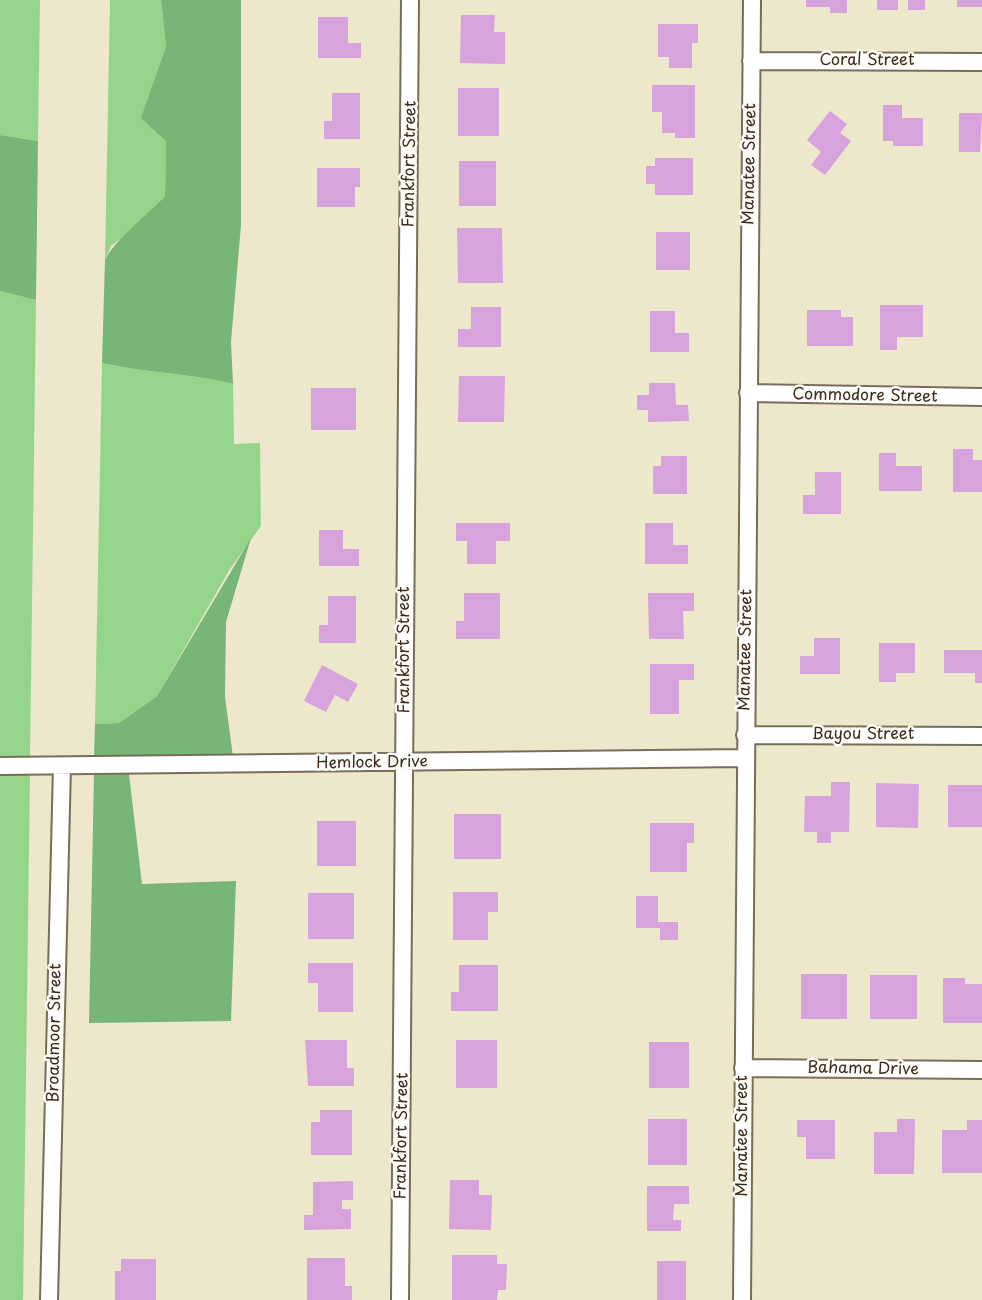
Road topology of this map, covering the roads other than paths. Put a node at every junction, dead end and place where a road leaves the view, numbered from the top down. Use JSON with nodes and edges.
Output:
{"nodes":[{"id":1,"x":410,"y":0,"type":"edge"},
{"id":2,"x":752,"y":0,"type":"edge"},
{"id":3,"x":751,"y":61,"type":"junction"},
{"id":4,"x":982,"y":62,"type":"edge"},
{"id":5,"x":748,"y":393,"type":"junction"},
{"id":6,"x":982,"y":398,"type":"edge"},
{"id":7,"x":745,"y":735,"type":"junction"},
{"id":8,"x":982,"y":736,"type":"edge"},
{"id":9,"x":745,"y":758,"type":"junction"},
{"id":10,"x":405,"y":763,"type":"junction"},
{"id":11,"x":0,"y":766,"type":"edge"},
{"id":12,"x":62,"y":766,"type":"junction"},
{"id":13,"x":743,"y":1068,"type":"junction"},
{"id":14,"x":982,"y":1070,"type":"edge"},
{"id":15,"x":49,"y":1300,"type":"edge"},
{"id":16,"x":400,"y":1300,"type":"edge"},
{"id":17,"x":742,"y":1300,"type":"edge"}],
"edges":[{"from":1,"to":10,"type":"street","name":"Frankfort Street"},
{"from":2,"to":3,"type":"street","name":"Manatee Street"},
{"from":3,"to":4,"type":"street","name":"Coral Street"},
{"from":3,"to":5,"type":"street","name":"Manatee Street"},
{"from":5,"to":6,"type":"street","name":"Commodore Street"},
{"from":5,"to":7,"type":"street","name":"Manatee Street"},
{"from":7,"to":8,"type":"street","name":"Bayou Street"},
{"from":7,"to":9,"type":"street","name":"Manatee Street"},
{"from":9,"to":10,"type":"street","name":"Hemlock Drive"},
{"from":9,"to":13,"type":"street","name":"Manatee Street"},
{"from":10,"to":12,"type":"street","name":"Hemlock Drive"},
{"from":10,"to":16,"type":"street","name":"Frankfort Street"},
{"from":11,"to":12,"type":"street","name":"Hemlock Drive"},
{"from":12,"to":15,"type":"street","name":"Broadmoor Street"},
{"from":13,"to":14,"type":"street","name":"Bahama Drive"},
{"from":13,"to":17,"type":"street","name":"Manatee Street"}]}
